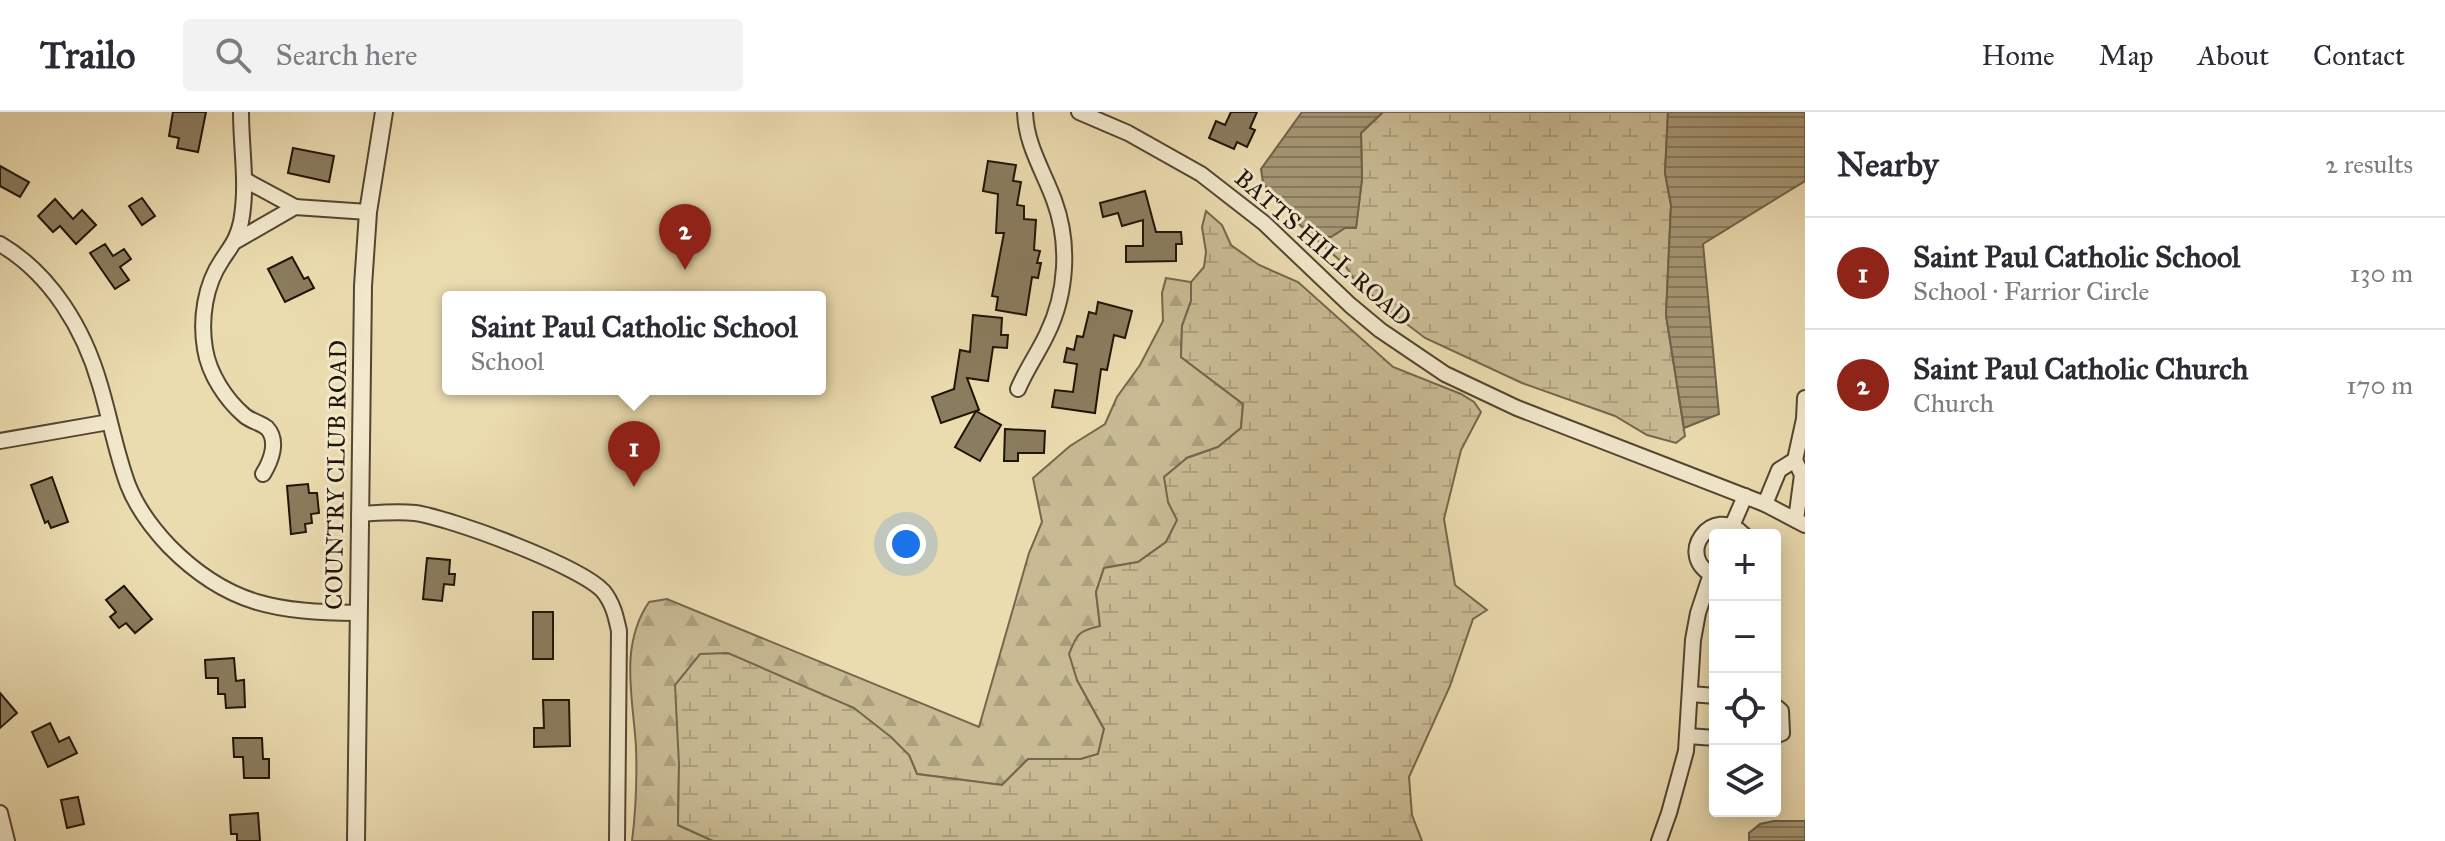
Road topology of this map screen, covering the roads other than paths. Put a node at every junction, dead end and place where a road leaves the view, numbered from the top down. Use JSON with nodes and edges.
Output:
{"nodes":[{"id":1,"x":241,"y":112,"type":"edge"},
{"id":2,"x":384,"y":112,"type":"edge"},
{"id":3,"x":1025,"y":112,"type":"edge"},
{"id":4,"x":1079,"y":112,"type":"edge"},
{"id":5,"x":245,"y":180,"type":"junction"},
{"id":6,"x":295,"y":207,"type":"junction"},
{"id":7,"x":368,"y":212,"type":"junction"},
{"id":8,"x":236,"y":241,"type":"junction"},
{"id":9,"x":0,"y":244,"type":"edge"},
{"id":10,"x":1018,"y":389,"type":"dead end"},
{"id":11,"x":1805,"y":398,"type":"edge"},
{"id":12,"x":109,"y":422,"type":"junction"},
{"id":13,"x":0,"y":441,"type":"edge"},
{"id":14,"x":1795,"y":460,"type":"junction"},
{"id":15,"x":263,"y":474,"type":"dead end"},
{"id":16,"x":1745,"y":496,"type":"junction"},
{"id":17,"x":1765,"y":504,"type":"junction"},
{"id":18,"x":359,"y":514,"type":"junction"},
{"id":19,"x":1800,"y":522,"type":"edge"},
{"id":20,"x":1711,"y":529,"type":"edge"},
{"id":21,"x":1732,"y":529,"type":"edge"},
{"id":22,"x":1738,"y":529,"type":"edge"},
{"id":23,"x":1709,"y":530,"type":"edge"},
{"id":24,"x":1709,"y":571,"type":"edge"},
{"id":25,"x":1709,"y":585,"type":"edge"},
{"id":26,"x":358,"y":613,"type":"junction"},
{"id":27,"x":1691,"y":694,"type":"junction"},
{"id":28,"x":1709,"y":696,"type":"edge"},
{"id":29,"x":1781,"y":711,"type":"edge"},
{"id":30,"x":1781,"y":733,"type":"edge"},
{"id":31,"x":1688,"y":736,"type":"junction"},
{"id":32,"x":1709,"y":738,"type":"edge"},
{"id":33,"x":0,"y":813,"type":"edge"},
{"id":34,"x":7,"y":841,"type":"edge"},
{"id":35,"x":356,"y":841,"type":"edge"},
{"id":36,"x":617,"y":841,"type":"edge"},
{"id":37,"x":1659,"y":841,"type":"edge"}],
"edges":[{"from":1,"to":5,"type":"street"},
{"from":2,"to":7,"type":"street","name":"COUNTRY CLUB ROAD"},
{"from":3,"to":10,"type":"street"},
{"from":4,"to":16,"type":"street","name":"BATTS HILL ROAD"},
{"from":5,"to":6,"type":"street"},
{"from":5,"to":8,"type":"street"},
{"from":6,"to":7,"type":"street"},
{"from":6,"to":8,"type":"street"},
{"from":7,"to":18,"type":"street","name":"COUNTRY CLUB ROAD"},
{"from":8,"to":15,"type":"street"},
{"from":9,"to":12,"type":"street"},
{"from":11,"to":14,"type":"street"},
{"from":12,"to":13,"type":"street"},
{"from":12,"to":26,"type":"street"},
{"from":14,"to":17,"type":"street"},
{"from":14,"to":19,"type":"street"},
{"from":16,"to":17,"type":"street","name":"BATTS HILL ROAD"},
{"from":16,"to":22,"type":"street"},
{"from":17,"to":19,"type":"street","name":"BATTS HILL ROAD"},
{"from":18,"to":26,"type":"street","name":"COUNTRY CLUB ROAD"},
{"from":18,"to":36,"type":"street"},
{"from":20,"to":21,"type":"street"},
{"from":23,"to":24,"type":"street"},
{"from":25,"to":27,"type":"street"},
{"from":26,"to":35,"type":"street","name":"COUNTRY CLUB ROAD"},
{"from":27,"to":28,"type":"street"},
{"from":27,"to":31,"type":"street"},
{"from":29,"to":30,"type":"street"},
{"from":31,"to":32,"type":"street"},
{"from":31,"to":37,"type":"street"},
{"from":33,"to":34,"type":"street"}]}
